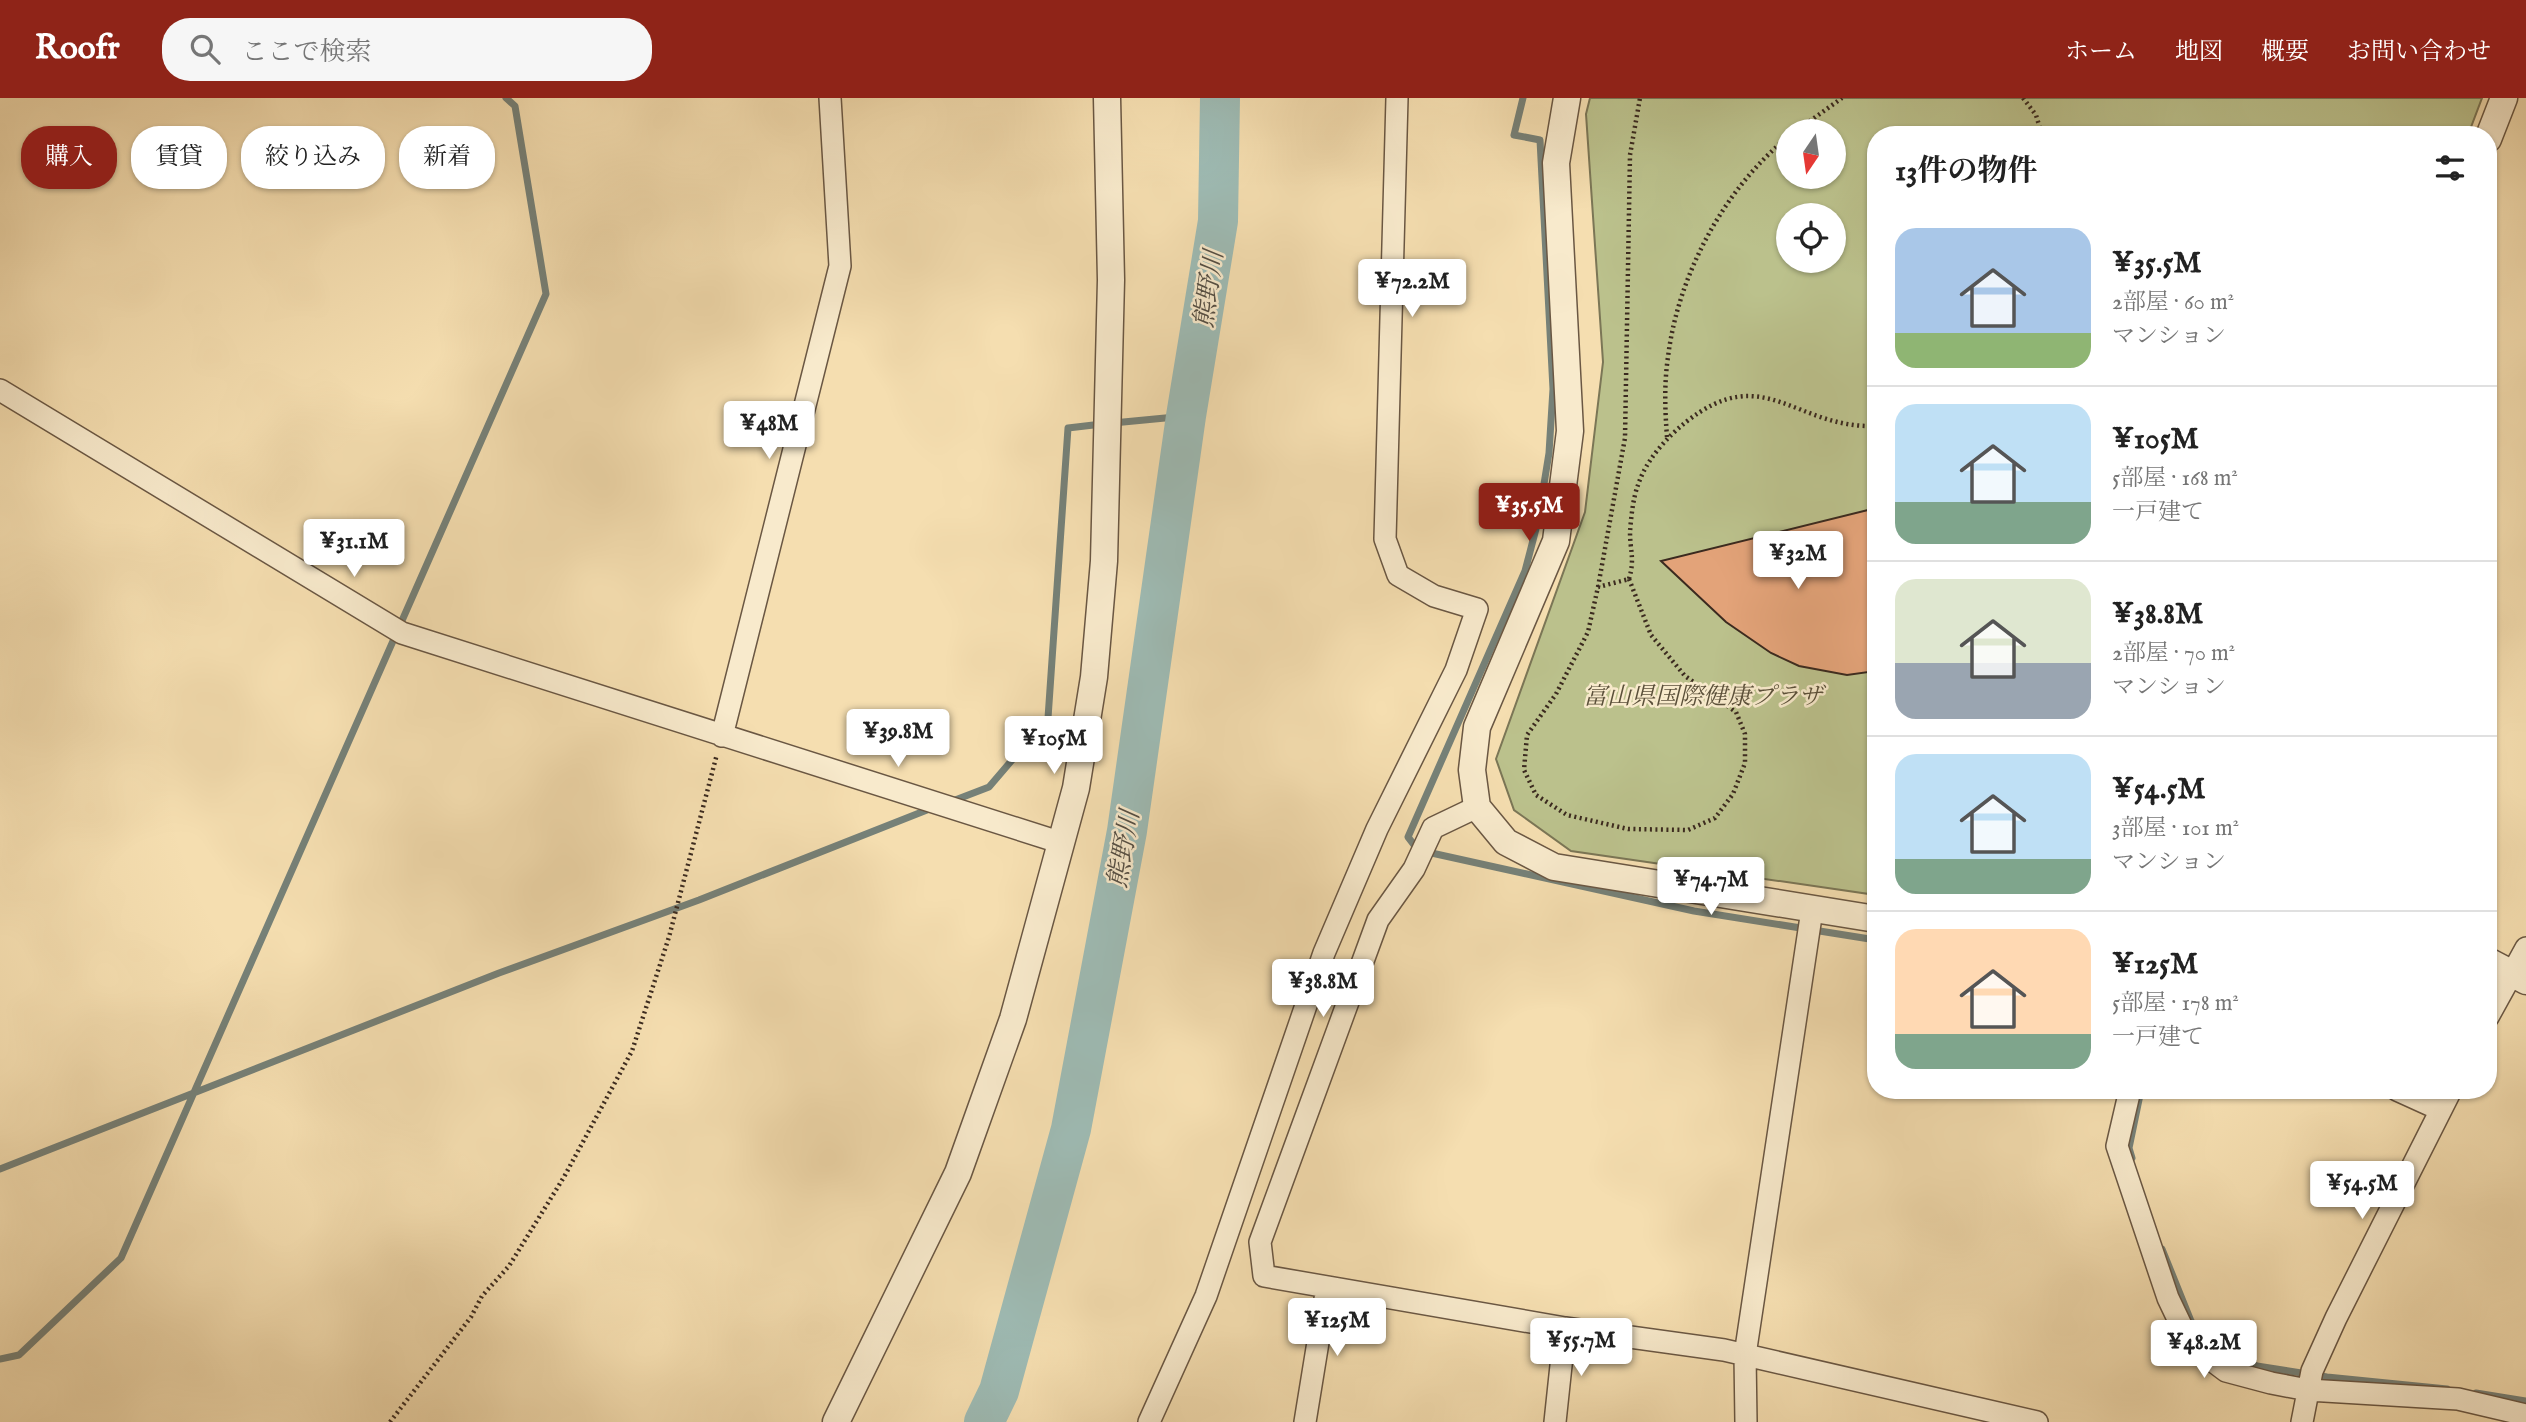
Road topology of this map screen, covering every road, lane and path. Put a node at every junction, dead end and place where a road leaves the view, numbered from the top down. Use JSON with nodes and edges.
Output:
{"nodes":[{"id":1,"x":830,"y":98,"type":"edge"},
{"id":2,"x":1107,"y":98,"type":"edge"},
{"id":3,"x":1397,"y":98,"type":"edge"},
{"id":4,"x":1567,"y":98,"type":"edge"},
{"id":5,"x":1640,"y":98,"type":"edge"},
{"id":6,"x":1842,"y":98,"type":"edge"},
{"id":7,"x":2023,"y":98,"type":"edge"},
{"id":8,"x":2504,"y":98,"type":"edge"},
{"id":9,"x":1813,"y":119,"type":"edge"},
{"id":10,"x":2039,"y":126,"type":"edge"},
{"id":11,"x":2493,"y":126,"type":"edge"},
{"id":12,"x":1776,"y":148,"type":"edge"},
{"id":13,"x":0,"y":390,"type":"edge"},
{"id":14,"x":1867,"y":426,"type":"edge"},
{"id":15,"x":1667,"y":437,"type":"junction"},
{"id":16,"x":1629,"y":579,"type":"junction"},
{"id":17,"x":1598,"y":587,"type":"junction"},
{"id":18,"x":722,"y":736,"type":"junction"},
{"id":19,"x":1477,"y":807,"type":"junction"},
{"id":20,"x":1062,"y":843,"type":"junction"},
{"id":21,"x":1812,"y":909,"type":"junction"},
{"id":22,"x":1867,"y":918,"type":"edge"},
{"id":23,"x":2526,"y":948,"type":"edge"},
{"id":24,"x":2509,"y":971,"type":"edge"},
{"id":25,"x":2497,"y":997,"type":"edge"},
{"id":26,"x":2128,"y":1099,"type":"edge"},
{"id":27,"x":2417,"y":1099,"type":"edge"},
{"id":28,"x":2446,"y":1099,"type":"edge"},
{"id":29,"x":2441,"y":1110,"type":"junction"},
{"id":30,"x":1327,"y":1287,"type":"junction"},
{"id":31,"x":1565,"y":1328,"type":"junction"},
{"id":32,"x":1745,"y":1355,"type":"junction"},
{"id":33,"x":2310,"y":1382,"type":"junction"},
{"id":34,"x":2526,"y":1415,"type":"edge"},
{"id":35,"x":390,"y":1422,"type":"edge"},
{"id":36,"x":836,"y":1422,"type":"edge"},
{"id":37,"x":1149,"y":1422,"type":"edge"},
{"id":38,"x":1305,"y":1422,"type":"edge"},
{"id":39,"x":1555,"y":1422,"type":"edge"},
{"id":40,"x":1746,"y":1422,"type":"edge"},
{"id":41,"x":2037,"y":1422,"type":"edge"},
{"id":42,"x":2302,"y":1422,"type":"edge"}],
"edges":[{"from":1,"to":18,"type":"street"},
{"from":2,"to":20,"type":"street"},
{"from":3,"to":37,"type":"street"},
{"from":4,"to":19,"type":"street"},
{"from":5,"to":17,"type":"path"},
{"from":6,"to":9,"type":"path"},
{"from":7,"to":10,"type":"path"},
{"from":8,"to":11,"type":"street"},
{"from":12,"to":15,"type":"path"},
{"from":13,"to":18,"type":"street"},
{"from":14,"to":15,"type":"path"},
{"from":15,"to":16,"type":"path"},
{"from":16,"to":17,"type":"path"},
{"from":16,"to":17,"type":"path"},
{"from":18,"to":20,"type":"street"},
{"from":18,"to":35,"type":"path"},
{"from":19,"to":21,"type":"street"},
{"from":19,"to":30,"type":"street"},
{"from":20,"to":36,"type":"street"},
{"from":21,"to":22,"type":"street"},
{"from":21,"to":32,"type":"street"},
{"from":23,"to":24,"type":"street"},
{"from":24,"to":25,"type":"street"},
{"from":26,"to":33,"type":"street"},
{"from":27,"to":29,"type":"street"},
{"from":28,"to":29,"type":"street"},
{"from":29,"to":33,"type":"street"},
{"from":30,"to":31,"type":"street"},
{"from":30,"to":38,"type":"street"},
{"from":31,"to":32,"type":"street"},
{"from":31,"to":39,"type":"street"},
{"from":32,"to":40,"type":"street"},
{"from":32,"to":41,"type":"street"},
{"from":33,"to":34,"type":"street"},
{"from":33,"to":42,"type":"street"}]}
